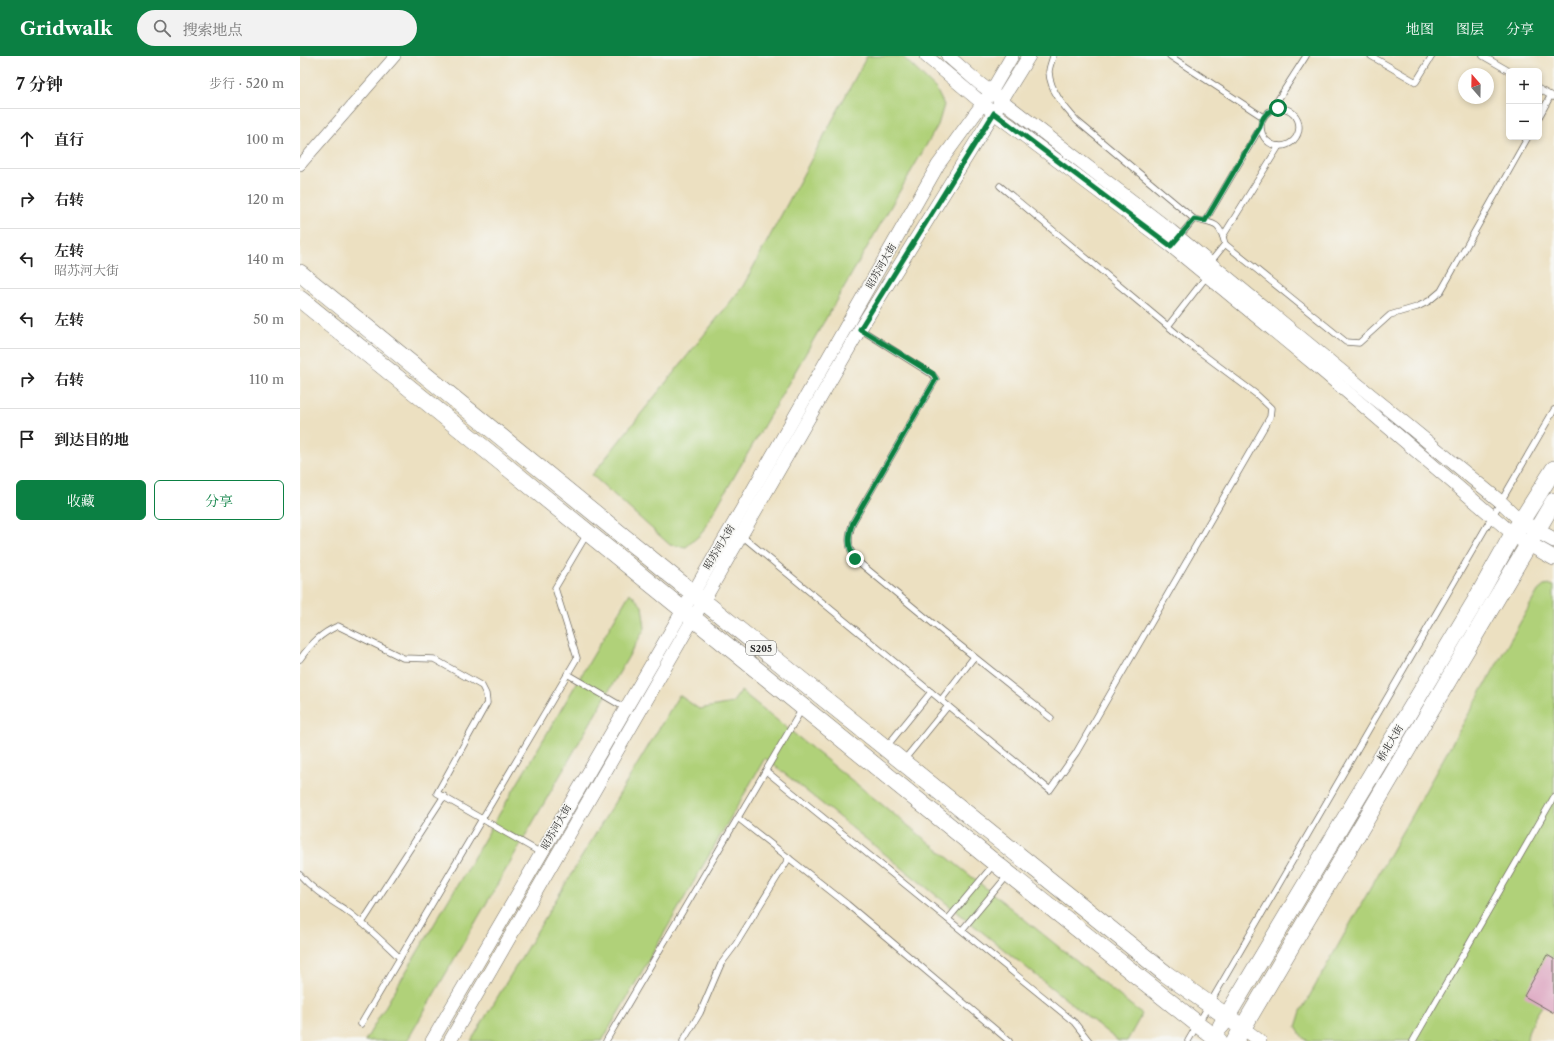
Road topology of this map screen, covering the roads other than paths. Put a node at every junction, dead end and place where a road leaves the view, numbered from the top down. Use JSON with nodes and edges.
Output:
{"nodes":[{"id":1,"x":395,"y":56,"type":"edge"},
{"id":2,"x":926,"y":56,"type":"edge"},
{"id":3,"x":948,"y":56,"type":"edge"},
{"id":4,"x":1012,"y":56,"type":"edge"},
{"id":5,"x":1029,"y":56,"type":"edge"},
{"id":6,"x":1053,"y":56,"type":"edge"},
{"id":7,"x":1170,"y":56,"type":"edge"},
{"id":8,"x":1306,"y":56,"type":"edge"},
{"id":9,"x":1372,"y":56,"type":"edge"},
{"id":10,"x":1432,"y":56,"type":"edge"},
{"id":11,"x":1483,"y":56,"type":"edge"},
{"id":12,"x":1506,"y":69,"type":"edge"},
{"id":13,"x":1542,"y":91,"type":"edge"},
{"id":14,"x":991,"y":92,"type":"junction"},
{"id":15,"x":1552,"y":96,"type":"edge"},
{"id":16,"x":1003,"y":100,"type":"junction"},
{"id":17,"x":982,"y":103,"type":"junction"},
{"id":18,"x":1272,"y":109,"type":"junction"},
{"id":19,"x":1542,"y":112,"type":"edge"},
{"id":20,"x":994,"y":113,"type":"junction"},
{"id":21,"x":1263,"y":117,"type":"junction"},
{"id":22,"x":1260,"y":127,"type":"junction"},
{"id":23,"x":1526,"y":140,"type":"edge"},
{"id":24,"x":1279,"y":146,"type":"junction"},
{"id":25,"x":300,"y":165,"type":"edge"},
{"id":26,"x":1000,"y":186,"type":"dead end"},
{"id":27,"x":1194,"y":219,"type":"junction"},
{"id":28,"x":1205,"y":221,"type":"junction"},
{"id":29,"x":1223,"y":236,"type":"junction"},
{"id":30,"x":1175,"y":242,"type":"junction"},
{"id":31,"x":1225,"y":244,"type":"junction"},
{"id":32,"x":1206,"y":270,"type":"junction"},
{"id":33,"x":300,"y":273,"type":"edge"},
{"id":34,"x":300,"y":299,"type":"edge"},
{"id":35,"x":1168,"y":326,"type":"junction"},
{"id":36,"x":860,"y":329,"type":"junction"},
{"id":37,"x":1554,"y":410,"type":"edge"},
{"id":38,"x":1554,"y":468,"type":"edge"},
{"id":39,"x":1554,"y":501,"type":"edge"},
{"id":40,"x":1501,"y":502,"type":"junction"},
{"id":41,"x":1493,"y":516,"type":"junction"},
{"id":42,"x":1517,"y":527,"type":"junction"},
{"id":43,"x":588,"y":533,"type":"junction"},
{"id":44,"x":742,"y":536,"type":"junction"},
{"id":45,"x":1533,"y":537,"type":"junction"},
{"id":46,"x":1554,"y":540,"type":"edge"},
{"id":47,"x":1554,"y":558,"type":"edge"},
{"id":48,"x":698,"y":597,"type":"junction"},
{"id":49,"x":688,"y":614,"type":"junction"},
{"id":50,"x":974,"y":657,"type":"junction"},
{"id":51,"x":300,"y":658,"type":"edge"},
{"id":52,"x":567,"y":674,"type":"junction"},
{"id":53,"x":931,"y":692,"type":"junction"},
{"id":54,"x":941,"y":700,"type":"junction"},
{"id":55,"x":948,"y":706,"type":"junction"},
{"id":56,"x":803,"y":707,"type":"junction"},
{"id":57,"x":625,"y":708,"type":"junction"},
{"id":58,"x":1051,"y":718,"type":"dead end"},
{"id":59,"x":886,"y":748,"type":"junction"},
{"id":60,"x":903,"y":762,"type":"junction"},
{"id":61,"x":766,"y":771,"type":"junction"},
{"id":62,"x":444,"y":796,"type":"junction"},
{"id":63,"x":1554,"y":797,"type":"edge"},
{"id":64,"x":738,"y":818,"type":"junction"},
{"id":65,"x":482,"y":819,"type":"junction"},
{"id":66,"x":541,"y":853,"type":"junction"},
{"id":67,"x":789,"y":858,"type":"junction"},
{"id":68,"x":995,"y":862,"type":"junction"},
{"id":69,"x":1009,"y":873,"type":"junction"},
{"id":70,"x":300,"y":875,"type":"edge"},
{"id":71,"x":948,"y":919,"type":"junction"},
{"id":72,"x":362,"y":923,"type":"junction"},
{"id":73,"x":962,"y":930,"type":"junction"},
{"id":74,"x":400,"y":958,"type":"junction"},
{"id":75,"x":1209,"y":1005,"type":"junction"},
{"id":76,"x":1226,"y":1018,"type":"junction"},
{"id":77,"x":361,"y":1024,"type":"dead end"},
{"id":78,"x":1197,"y":1025,"type":"junction"},
{"id":79,"x":1239,"y":1035,"type":"edge"},
{"id":80,"x":1215,"y":1040,"type":"edge"},
{"id":81,"x":432,"y":1041,"type":"edge"},
{"id":82,"x":450,"y":1041,"type":"edge"},
{"id":83,"x":606,"y":1041,"type":"edge"},
{"id":84,"x":683,"y":1041,"type":"edge"},
{"id":85,"x":1008,"y":1041,"type":"edge"},
{"id":86,"x":1089,"y":1041,"type":"edge"},
{"id":87,"x":1188,"y":1041,"type":"edge"},
{"id":88,"x":1260,"y":1041,"type":"edge"},
{"id":89,"x":1413,"y":1041,"type":"edge"}],
"edges":[{"from":1,"to":25,"type":"street"},
{"from":2,"to":17,"type":"street"},
{"from":3,"to":14,"type":"street"},
{"from":4,"to":14,"type":"street","name":"昭苏河大街"},
{"from":5,"to":16,"type":"street","name":"昭苏河大街"},
{"from":6,"to":27,"type":"lane"},
{"from":7,"to":21,"type":"lane"},
{"from":8,"to":18,"type":"lane"},
{"from":9,"to":10,"type":"lane"},
{"from":11,"to":12,"type":"lane"},
{"from":13,"to":15,"type":"lane"},
{"from":14,"to":16,"type":"street"},
{"from":14,"to":17,"type":"street","name":"昭苏河大街"},
{"from":15,"to":19,"type":"lane"},
{"from":16,"to":20,"type":"street","name":"昭苏河大街"},
{"from":16,"to":30,"type":"street"},
{"from":17,"to":20,"type":"street"},
{"from":17,"to":48,"type":"street","name":"昭苏河大街"},
{"from":18,"to":21,"type":"lane"},
{"from":18,"to":24,"type":"lane"},
{"from":20,"to":30,"type":"street"},
{"from":20,"to":36,"type":"street","name":"昭苏河大街"},
{"from":21,"to":22,"type":"lane"},
{"from":22,"to":24,"type":"lane"},
{"from":22,"to":28,"type":"lane"},
{"from":23,"to":31,"type":"lane"},
{"from":24,"to":29,"type":"lane"},
{"from":26,"to":35,"type":"lane"},
{"from":27,"to":28,"type":"lane"},
{"from":27,"to":30,"type":"lane"},
{"from":28,"to":29,"type":"lane"},
{"from":29,"to":31,"type":"lane"},
{"from":30,"to":32,"type":"street"},
{"from":31,"to":32,"type":"lane"},
{"from":32,"to":35,"type":"lane"},
{"from":32,"to":40,"type":"street"},
{"from":32,"to":41,"type":"street"},
{"from":33,"to":48,"type":"main road","number":"S205"},
{"from":34,"to":43,"type":"main road","number":"S205"},
{"from":35,"to":55,"type":"lane"},
{"from":36,"to":44,"type":"street","name":"昭苏河大街"},
{"from":36,"to":50,"type":"lane"},
{"from":37,"to":40,"type":"lane"},
{"from":38,"to":42,"type":"main road","name":"桥北大街"},
{"from":39,"to":45,"type":"main road","name":"桥北大街"},
{"from":40,"to":41,"type":"lane"},
{"from":40,"to":42,"type":"street"},
{"from":41,"to":42,"type":"street"},
{"from":41,"to":75,"type":"lane"},
{"from":42,"to":45,"type":"main road"},
{"from":42,"to":76,"type":"main road","name":"桥北大街"},
{"from":43,"to":49,"type":"main road","number":"S205"},
{"from":43,"to":52,"type":"lane"},
{"from":44,"to":48,"type":"street","name":"昭苏河大街"},
{"from":44,"to":53,"type":"lane"},
{"from":45,"to":46,"type":"main road"},
{"from":45,"to":47,"type":"main road"},
{"from":45,"to":79,"type":"main road","name":"桥北大街"},
{"from":48,"to":49,"type":"street","name":"昭苏河大街"},
{"from":48,"to":59,"type":"main road","number":"S205"},
{"from":49,"to":56,"type":"main road","number":"S205"},
{"from":49,"to":57,"type":"street","name":"昭苏河大街"},
{"from":49,"to":82,"type":"street","name":"昭苏河大街"},
{"from":50,"to":54,"type":"lane"},
{"from":50,"to":58,"type":"lane"},
{"from":51,"to":62,"type":"lane"},
{"from":52,"to":57,"type":"lane"},
{"from":52,"to":65,"type":"lane"},
{"from":53,"to":54,"type":"lane"},
{"from":53,"to":59,"type":"lane"},
{"from":54,"to":55,"type":"lane"},
{"from":55,"to":60,"type":"lane"},
{"from":56,"to":61,"type":"lane"},
{"from":56,"to":68,"type":"main road","number":"S205"},
{"from":57,"to":66,"type":"street","name":"昭苏河大街"},
{"from":59,"to":60,"type":"main road","number":"S205"},
{"from":60,"to":75,"type":"main road","number":"S205"},
{"from":61,"to":64,"type":"lane"},
{"from":61,"to":71,"type":"lane"},
{"from":62,"to":65,"type":"lane"},
{"from":62,"to":72,"type":"lane"},
{"from":63,"to":89,"type":"lane"},
{"from":64,"to":67,"type":"lane"},
{"from":64,"to":83,"type":"lane"},
{"from":65,"to":66,"type":"lane"},
{"from":65,"to":74,"type":"lane"},
{"from":66,"to":81,"type":"street","name":"昭苏河大街"},
{"from":67,"to":84,"type":"lane"},
{"from":67,"to":85,"type":"lane"},
{"from":68,"to":69,"type":"main road","number":"S205"},
{"from":68,"to":71,"type":"lane"},
{"from":69,"to":73,"type":"lane"},
{"from":69,"to":78,"type":"main road","number":"S205"},
{"from":70,"to":72,"type":"lane"},
{"from":71,"to":73,"type":"lane"},
{"from":72,"to":74,"type":"lane"},
{"from":73,"to":86,"type":"lane"},
{"from":74,"to":77,"type":"lane"},
{"from":75,"to":76,"type":"main road","number":"S205"},
{"from":75,"to":78,"type":"lane"},
{"from":76,"to":79,"type":"main road","number":"S205"},
{"from":76,"to":80,"type":"main road","name":"桥北大街"},
{"from":78,"to":80,"type":"main road","number":"S205"},
{"from":78,"to":87,"type":"lane"},
{"from":79,"to":88,"type":"street"}]}
